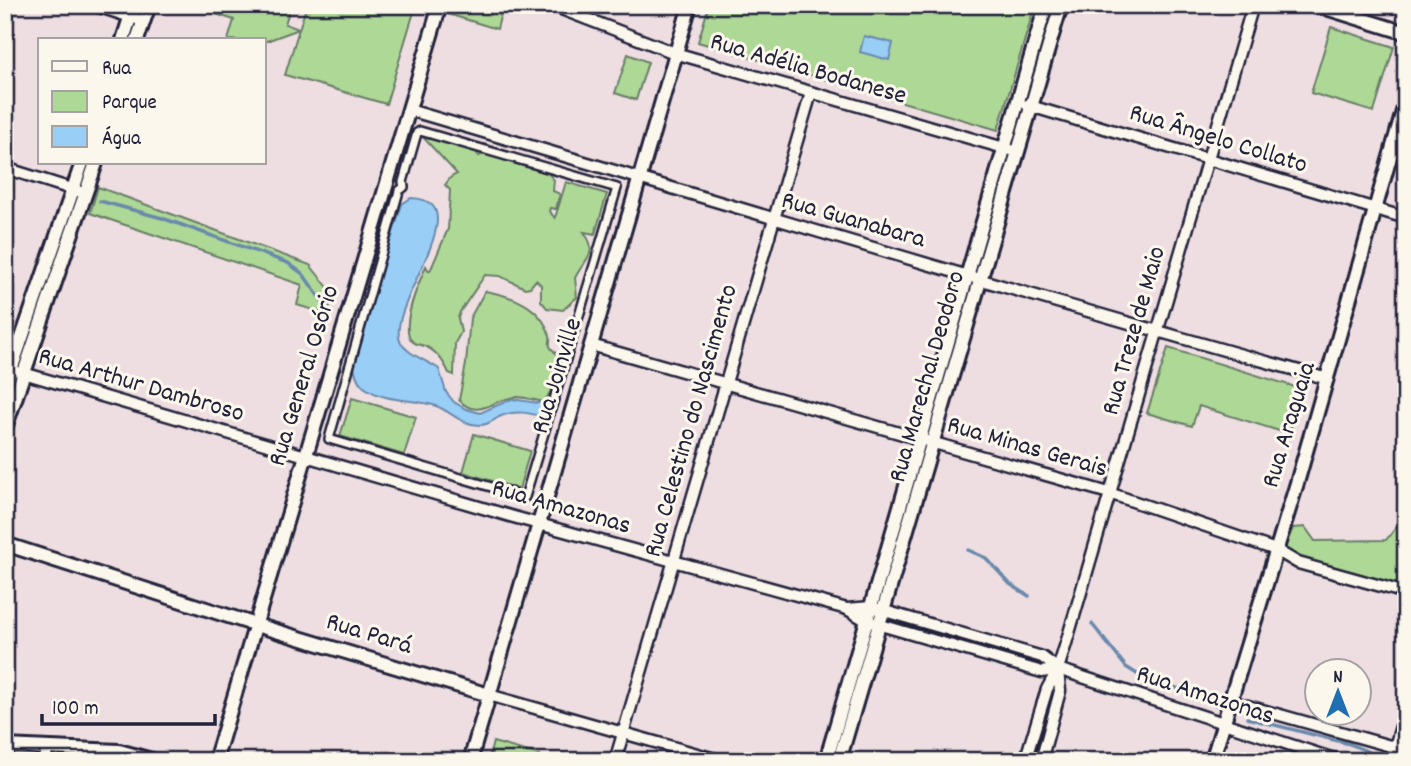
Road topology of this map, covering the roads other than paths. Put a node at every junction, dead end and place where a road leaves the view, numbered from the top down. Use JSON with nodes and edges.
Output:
{"nodes":[{"id":1,"x":94,"y":5,"type":"edge"},
{"id":2,"x":149,"y":5,"type":"edge"},
{"id":3,"x":439,"y":5,"type":"edge"},
{"id":4,"x":551,"y":5,"type":"edge"},
{"id":5,"x":690,"y":5,"type":"edge"},
{"id":6,"x":1046,"y":5,"type":"edge"},
{"id":7,"x":1061,"y":5,"type":"edge"},
{"id":8,"x":1253,"y":5,"type":"edge"},
{"id":9,"x":1316,"y":5,"type":"edge"},
{"id":10,"x":132,"y":11,"type":"edge"},
{"id":11,"x":144,"y":21,"type":"junction"},
{"id":12,"x":1038,"y":30,"type":"junction"},
{"id":13,"x":1406,"y":33,"type":"edge"},
{"id":14,"x":1052,"y":34,"type":"junction"},
{"id":15,"x":124,"y":38,"type":"edge"},
{"id":16,"x":138,"y":38,"type":"edge"},
{"id":17,"x":675,"y":53,"type":"junction"},
{"id":18,"x":811,"y":93,"type":"junction"},
{"id":19,"x":1406,"y":101,"type":"edge"},
{"id":20,"x":1017,"y":103,"type":"junction"},
{"id":21,"x":1031,"y":107,"type":"junction"},
{"id":22,"x":409,"y":110,"type":"junction"},
{"id":23,"x":1003,"y":148,"type":"junction"},
{"id":24,"x":1018,"y":152,"type":"junction"},
{"id":25,"x":1207,"y":159,"type":"junction"},
{"id":26,"x":82,"y":164,"type":"edge"},
{"id":27,"x":95,"y":164,"type":"edge"},
{"id":28,"x":5,"y":168,"type":"edge"},
{"id":29,"x":640,"y":177,"type":"junction"},
{"id":30,"x":79,"y":192,"type":"junction"},
{"id":31,"x":1376,"y":210,"type":"junction"},
{"id":32,"x":984,"y":213,"type":"junction"},
{"id":33,"x":999,"y":218,"type":"junction"},
{"id":34,"x":1406,"y":218,"type":"edge"},
{"id":35,"x":774,"y":220,"type":"junction"},
{"id":36,"x":53,"y":249,"type":"junction"},
{"id":37,"x":66,"y":253,"type":"junction"},
{"id":38,"x":966,"y":275,"type":"junction"},
{"id":39,"x":981,"y":279,"type":"junction"},
{"id":40,"x":35,"y":321,"type":"junction"},
{"id":41,"x":950,"y":330,"type":"junction"},
{"id":42,"x":1157,"y":331,"type":"junction"},
{"id":43,"x":965,"y":333,"type":"junction"},
{"id":44,"x":591,"y":345,"type":"junction"},
{"id":45,"x":8,"y":371,"type":"edge"},
{"id":46,"x":25,"y":373,"type":"junction"},
{"id":47,"x":937,"y":375,"type":"junction"},
{"id":48,"x":951,"y":379,"type":"junction"},
{"id":49,"x":1328,"y":379,"type":"junction"},
{"id":50,"x":725,"y":383,"type":"junction"},
{"id":51,"x":5,"y":387,"type":"edge"},
{"id":52,"x":5,"y":428,"type":"edge"},
{"id":53,"x":919,"y":438,"type":"junction"},
{"id":54,"x":328,"y":439,"type":"joint"},
{"id":55,"x":932,"y":442,"type":"junction"},
{"id":56,"x":305,"y":457,"type":"junction"},
{"id":57,"x":1109,"y":493,"type":"junction"},
{"id":58,"x":907,"y":505,"type":"junction"},
{"id":59,"x":537,"y":523,"type":"junction"},
{"id":60,"x":5,"y":544,"type":"edge"},
{"id":61,"x":1276,"y":550,"type":"junction"},
{"id":62,"x":673,"y":562,"type":"junction"},
{"id":63,"x":1406,"y":593,"type":"edge"},
{"id":64,"x":846,"y":609,"type":"junction"},
{"id":65,"x":877,"y":609,"type":"junction"},
{"id":66,"x":873,"y":622,"type":"junction"},
{"id":67,"x":256,"y":625,"type":"junction"},
{"id":68,"x":945,"y":629,"type":"junction"},
{"id":69,"x":941,"y":642,"type":"junction"},
{"id":70,"x":990,"y":642,"type":"junction"},
{"id":71,"x":985,"y":655,"type":"junction"},
{"id":72,"x":1058,"y":669,"type":"junction"},
{"id":73,"x":489,"y":695,"type":"junction"},
{"id":74,"x":1230,"y":701,"type":"junction"},
{"id":75,"x":1406,"y":709,"type":"edge"},
{"id":76,"x":1223,"y":724,"type":"junction"},
{"id":77,"x":841,"y":731,"type":"junction"},
{"id":78,"x":1034,"y":732,"type":"junction"},
{"id":79,"x":623,"y":734,"type":"junction"},
{"id":80,"x":1048,"y":737,"type":"junction"},
{"id":81,"x":5,"y":746,"type":"edge"},
{"id":82,"x":32,"y":747,"type":"junction"},
{"id":83,"x":1394,"y":747,"type":"junction"},
{"id":84,"x":46,"y":754,"type":"edge"},
{"id":85,"x":119,"y":756,"type":"edge"},
{"id":86,"x":5,"y":760,"type":"edge"},
{"id":87,"x":29,"y":761,"type":"edge"},
{"id":88,"x":155,"y":761,"type":"edge"},
{"id":89,"x":215,"y":761,"type":"edge"},
{"id":90,"x":470,"y":761,"type":"edge"},
{"id":91,"x":615,"y":761,"type":"edge"},
{"id":92,"x":722,"y":761,"type":"edge"},
{"id":93,"x":826,"y":761,"type":"edge"},
{"id":94,"x":839,"y":761,"type":"edge"},
{"id":95,"x":1025,"y":761,"type":"edge"},
{"id":96,"x":1041,"y":761,"type":"edge"},
{"id":97,"x":1212,"y":761,"type":"edge"},
{"id":98,"x":1340,"y":761,"type":"edge"},
{"id":99,"x":1391,"y":761,"type":"edge"}],
"edges":[{"from":1,"to":10,"type":"street"},
{"from":2,"to":11,"type":"street"},
{"from":3,"to":22,"type":"street","name":"Rua General Osório"},
{"from":4,"to":17,"type":"street","name":"Rua Adélia Bodanese"},
{"from":5,"to":17,"type":"street","name":"Rua Joinville"},
{"from":6,"to":12,"type":"street","name":"Rua Marechal Deodoro"},
{"from":7,"to":14,"type":"street","name":"Rua Marechal Deodoro"},
{"from":8,"to":25,"type":"street","name":"Rua Treze de Maio"},
{"from":9,"to":13,"type":"street"},
{"from":10,"to":11,"type":"street"},
{"from":10,"to":15,"type":"street"},
{"from":11,"to":16,"type":"street"},
{"from":12,"to":14,"type":"street"},
{"from":12,"to":20,"type":"street","name":"Rua Marechal Deodoro"},
{"from":14,"to":21,"type":"street","name":"Rua Marechal Deodoro"},
{"from":17,"to":18,"type":"street","name":"Rua Adélia Bodanese"},
{"from":17,"to":29,"type":"street","name":"Rua Joinville"},
{"from":18,"to":23,"type":"street","name":"Rua Adélia Bodanese"},
{"from":18,"to":35,"type":"street","name":"Rua Celestino do Nascimento"},
{"from":19,"to":31,"type":"street","name":"Rua Araguaia"},
{"from":20,"to":21,"type":"street","name":"Rua Ângelo Collato"},
{"from":20,"to":23,"type":"street","name":"Rua Marechal Deodoro"},
{"from":21,"to":24,"type":"street","name":"Rua Marechal Deodoro"},
{"from":21,"to":25,"type":"street","name":"Rua Ângelo Collato"},
{"from":22,"to":29,"type":"street","name":"Rua Guanabara"},
{"from":22,"to":56,"type":"street","name":"Rua General Osório"},
{"from":23,"to":24,"type":"street","name":"Rua Adélia Bodanese"},
{"from":23,"to":32,"type":"street","name":"Rua Marechal Deodoro"},
{"from":24,"to":33,"type":"street","name":"Rua Marechal Deodoro"},
{"from":25,"to":31,"type":"street","name":"Rua Ângelo Collato"},
{"from":25,"to":42,"type":"street","name":"Rua Treze de Maio"},
{"from":26,"to":30,"type":"street"},
{"from":27,"to":30,"type":"street"},
{"from":28,"to":30,"type":"street"},
{"from":29,"to":35,"type":"street","name":"Rua Guanabara"},
{"from":29,"to":44,"type":"street","name":"Rua Joinville"},
{"from":30,"to":36,"type":"street"},
{"from":30,"to":37,"type":"street"},
{"from":31,"to":34,"type":"street","name":"Rua Ângelo Collato"},
{"from":31,"to":49,"type":"street","name":"Rua Araguaia"},
{"from":32,"to":33,"type":"street"},
{"from":32,"to":38,"type":"street","name":"Rua Marechal Deodoro"},
{"from":33,"to":39,"type":"street","name":"Rua Marechal Deodoro"},
{"from":35,"to":38,"type":"street","name":"Rua Guanabara"},
{"from":35,"to":50,"type":"street","name":"Rua Celestino do Nascimento"},
{"from":36,"to":37,"type":"street"},
{"from":36,"to":40,"type":"street"},
{"from":37,"to":40,"type":"street"},
{"from":38,"to":39,"type":"street","name":"Rua Guanabara"},
{"from":38,"to":41,"type":"street","name":"Rua Marechal Deodoro"},
{"from":39,"to":42,"type":"street","name":"Rua Guanabara"},
{"from":39,"to":43,"type":"street","name":"Rua Marechal Deodoro"},
{"from":40,"to":45,"type":"street"},
{"from":40,"to":46,"type":"street"},
{"from":41,"to":43,"type":"street"},
{"from":41,"to":47,"type":"street","name":"Rua Marechal Deodoro"},
{"from":42,"to":49,"type":"street","name":"Rua Guanabara"},
{"from":42,"to":57,"type":"street","name":"Rua Treze de Maio"},
{"from":43,"to":48,"type":"street","name":"Rua Marechal Deodoro"},
{"from":44,"to":50,"type":"street","name":"Rua Minas Gerais"},
{"from":44,"to":59,"type":"street","name":"Rua Joinville"},
{"from":45,"to":46,"type":"street","name":"Rua Arthur Dambroso"},
{"from":45,"to":51,"type":"street"},
{"from":46,"to":52,"type":"street"},
{"from":46,"to":56,"type":"street","name":"Rua Arthur Dambroso"},
{"from":47,"to":48,"type":"street"},
{"from":47,"to":53,"type":"street","name":"Rua Marechal Deodoro"},
{"from":48,"to":55,"type":"street","name":"Rua Marechal Deodoro"},
{"from":49,"to":61,"type":"street","name":"Rua Araguaia"},
{"from":50,"to":53,"type":"street","name":"Rua Minas Gerais"},
{"from":50,"to":62,"type":"street","name":"Rua Celestino do Nascimento"},
{"from":53,"to":55,"type":"street","name":"Rua Minas Gerais"},
{"from":53,"to":58,"type":"street","name":"Rua Marechal Deodoro"},
{"from":54,"to":54,"type":"street"},
{"from":55,"to":57,"type":"street","name":"Rua Minas Gerais"},
{"from":55,"to":58,"type":"street","name":"Rua Marechal Deodoro"},
{"from":56,"to":59,"type":"street","name":"Rua Amazonas"},
{"from":56,"to":67,"type":"street","name":"Rua General Osório"},
{"from":57,"to":61,"type":"street","name":"Rua Minas Gerais"},
{"from":57,"to":72,"type":"street","name":"Rua Treze de Maio"},
{"from":58,"to":65,"type":"street","name":"Rua Marechal Deodoro"},
{"from":59,"to":62,"type":"street","name":"Rua Amazonas"},
{"from":59,"to":73,"type":"street","name":"Rua Joinville"},
{"from":60,"to":67,"type":"street","name":"Rua Pará"},
{"from":61,"to":63,"type":"street","name":"Rua Minas Gerais"},
{"from":61,"to":74,"type":"street","name":"Rua Araguaia"},
{"from":62,"to":64,"type":"street","name":"Rua Amazonas"},
{"from":62,"to":79,"type":"street","name":"Rua Celestino do Nascimento"},
{"from":64,"to":65,"type":"street"},
{"from":64,"to":66,"type":"street","name":"Rua Amazonas"},
{"from":65,"to":66,"type":"street","name":"Rua Marechal Deodoro"},
{"from":65,"to":68,"type":"street","name":"Rua Amazonas"},
{"from":66,"to":69,"type":"street","name":"Rua Amazonas"},
{"from":66,"to":77,"type":"street","name":"Rua Marechal Deodoro"},
{"from":67,"to":73,"type":"street","name":"Rua Pará"},
{"from":67,"to":89,"type":"street","name":"Rua General Osório"},
{"from":68,"to":69,"type":"street"},
{"from":68,"to":70,"type":"street","name":"Rua Amazonas"},
{"from":69,"to":71,"type":"street","name":"Rua Amazonas"},
{"from":70,"to":71,"type":"street"},
{"from":70,"to":72,"type":"street","name":"Rua Amazonas"},
{"from":71,"to":72,"type":"street","name":"Rua Amazonas"},
{"from":72,"to":76,"type":"street","name":"Rua Amazonas"},
{"from":72,"to":78,"type":"street","name":"Rua Treze de Maio"},
{"from":72,"to":80,"type":"street","name":"Rua Treze de Maio"},
{"from":73,"to":79,"type":"street","name":"Rua Pará"},
{"from":73,"to":90,"type":"street","name":"Rua Joinville"},
{"from":74,"to":76,"type":"street","name":"Rua Araguaia"},
{"from":74,"to":83,"type":"street","name":"Rua Amazonas"},
{"from":75,"to":83,"type":"street"},
{"from":76,"to":97,"type":"street","name":"Rua Araguaia"},
{"from":76,"to":98,"type":"street","name":"Rua Amazonas"},
{"from":77,"to":93,"type":"street","name":"Rua Marechal Deodoro"},
{"from":77,"to":94,"type":"street","name":"Rua Marechal Deodoro"},
{"from":78,"to":80,"type":"street"},
{"from":78,"to":95,"type":"street","name":"Rua Treze de Maio"},
{"from":79,"to":91,"type":"street","name":"Rua Celestino do Nascimento"},
{"from":79,"to":92,"type":"street","name":"Rua Pará"},
{"from":80,"to":96,"type":"street","name":"Rua Treze de Maio"},
{"from":81,"to":82,"type":"street"},
{"from":82,"to":84,"type":"street"},
{"from":82,"to":87,"type":"street"},
{"from":83,"to":99,"type":"street"},
{"from":84,"to":85,"type":"street"},
{"from":85,"to":88,"type":"street"},
{"from":86,"to":87,"type":"street"}]}
